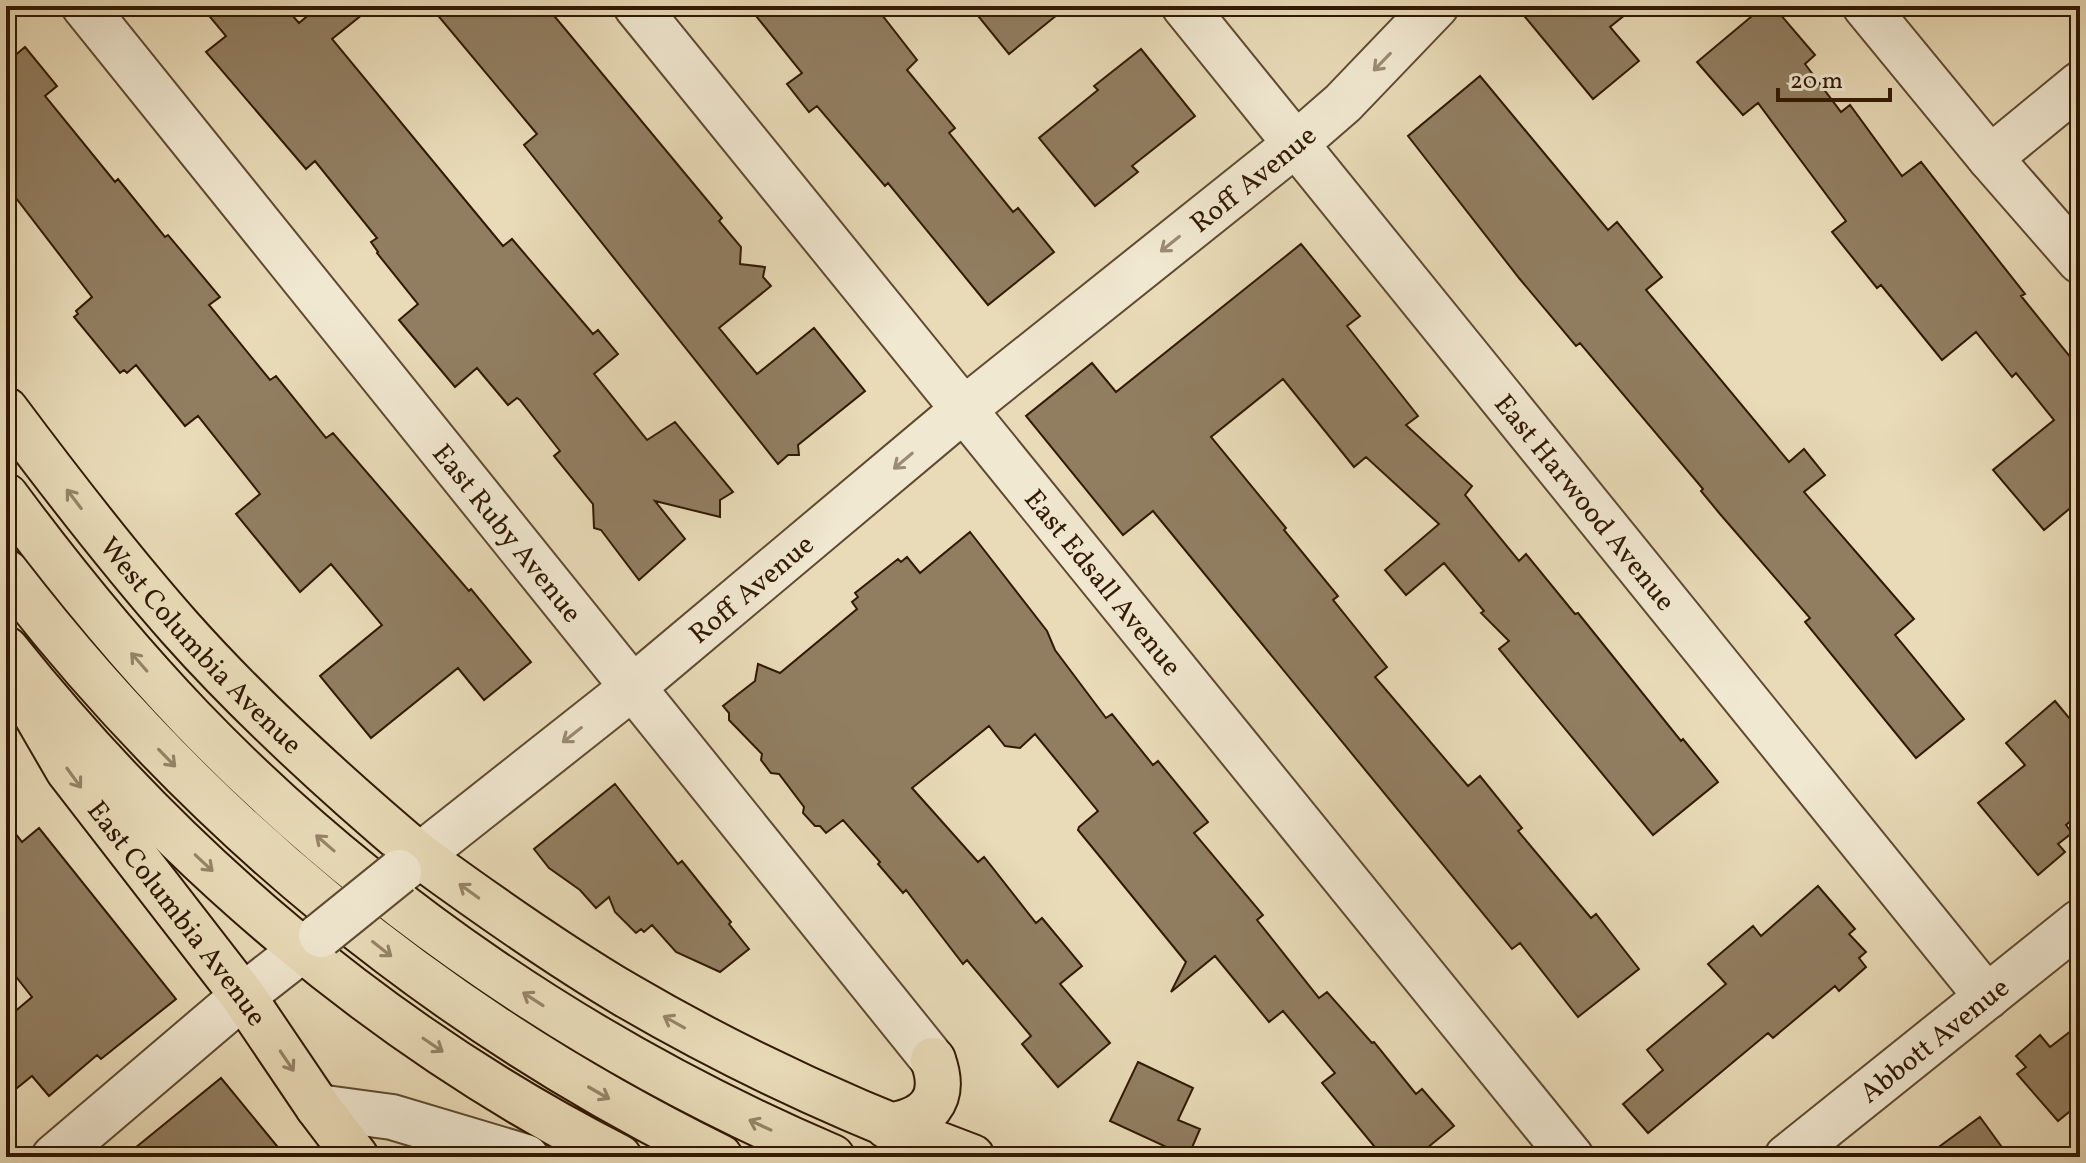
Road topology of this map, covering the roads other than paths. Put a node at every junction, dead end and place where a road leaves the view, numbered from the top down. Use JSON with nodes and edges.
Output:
{"nodes":[{"id":1,"x":84,"y":6,"type":"edge"},
{"id":2,"x":636,"y":6,"type":"edge"},
{"id":3,"x":1184,"y":6,"type":"edge"},
{"id":4,"x":1436,"y":6,"type":"edge"},
{"id":5,"x":1865,"y":6,"type":"edge"},
{"id":6,"x":2080,"y":84,"type":"edge"},
{"id":7,"x":1297,"y":143,"type":"junction"},
{"id":8,"x":1990,"y":158,"type":"junction"},
{"id":9,"x":2080,"y":261,"type":"edge"},
{"id":10,"x":6,"y":410,"type":"edge"},
{"id":11,"x":963,"y":410,"type":"junction"},
{"id":12,"x":6,"y":496,"type":"edge"},
{"id":13,"x":6,"y":572,"type":"edge"},
{"id":14,"x":6,"y":649,"type":"edge"},
{"id":15,"x":6,"y":663,"type":"edge"},
{"id":16,"x":633,"y":687,"type":"junction"},
{"id":17,"x":410,"y":864,"type":"junction"},
{"id":18,"x":2080,"y":922,"type":"edge"},
{"id":19,"x":312,"y":942,"type":"junction"},
{"id":20,"x":243,"y":996,"type":"junction"},
{"id":21,"x":1987,"y":997,"type":"junction"},
{"id":22,"x":933,"y":1060,"type":"joint"},
{"id":23,"x":318,"y":1107,"type":"junction"},
{"id":24,"x":887,"y":1126,"type":"junction"},
{"id":25,"x":441,"y":1143,"type":"edge"},
{"id":26,"x":54,"y":1157,"type":"edge"},
{"id":27,"x":356,"y":1157,"type":"edge"},
{"id":28,"x":526,"y":1157,"type":"edge"},
{"id":29,"x":619,"y":1157,"type":"edge"},
{"id":30,"x":720,"y":1157,"type":"edge"},
{"id":31,"x":832,"y":1157,"type":"edge"},
{"id":32,"x":972,"y":1157,"type":"edge"},
{"id":33,"x":1571,"y":1157,"type":"edge"},
{"id":34,"x":1787,"y":1157,"type":"edge"}],
"edges":[{"from":1,"to":16,"type":"street","name":"East Ruby Avenue"},
{"from":2,"to":11,"type":"street","name":"East Edsall Avenue"},
{"from":3,"to":7,"type":"street","name":"East Harwood Avenue"},
{"from":4,"to":7,"type":"street","name":"Roff Avenue","one_way":true},
{"from":5,"to":8,"type":"street"},
{"from":6,"to":8,"type":"street"},
{"from":7,"to":11,"type":"street","name":"Roff Avenue","one_way":true},
{"from":7,"to":21,"type":"street","name":"East Harwood Avenue"},
{"from":8,"to":9,"type":"street"},
{"from":17,"to":10,"type":"main road","name":"West Columbia Avenue","one_way":true},
{"from":11,"to":16,"type":"street","name":"Roff Avenue","one_way":true},
{"from":11,"to":33,"type":"street","name":"East Edsall Avenue"},
{"from":31,"to":12,"type":"main road","one_way":true},
{"from":13,"to":30,"type":"main road","one_way":true},
{"from":14,"to":19,"type":"main road","one_way":true},
{"from":15,"to":20,"type":"main road","name":"East Columbia Avenue","one_way":true},
{"from":16,"to":17,"type":"street","name":"Roff Avenue","one_way":true},
{"from":16,"to":22,"type":"street","name":"East Ruby Avenue"},
{"from":17,"to":19,"type":"street","name":"Roff Avenue","bridge":true},
{"from":24,"to":17,"type":"main road","name":"West Columbia Avenue","one_way":true},
{"from":18,"to":21,"type":"street","name":"Abbott Avenue"},
{"from":19,"to":20,"type":"street","name":"Roff Avenue"},
{"from":19,"to":29,"type":"main road","one_way":true},
{"from":20,"to":23,"type":"main road","name":"East Columbia Avenue","one_way":true},
{"from":20,"to":26,"type":"street","name":"Roff Avenue"},
{"from":21,"to":34,"type":"street","name":"Abbott Avenue"},
{"from":22,"to":24,"type":"main road"},
{"from":23,"to":25,"type":"street"},
{"from":23,"to":27,"type":"main road","name":"East Columbia Avenue"},
{"from":24,"to":32,"type":"main road","name":"West Columbia Avenue"},
{"from":25,"to":28,"type":"street"}]}
